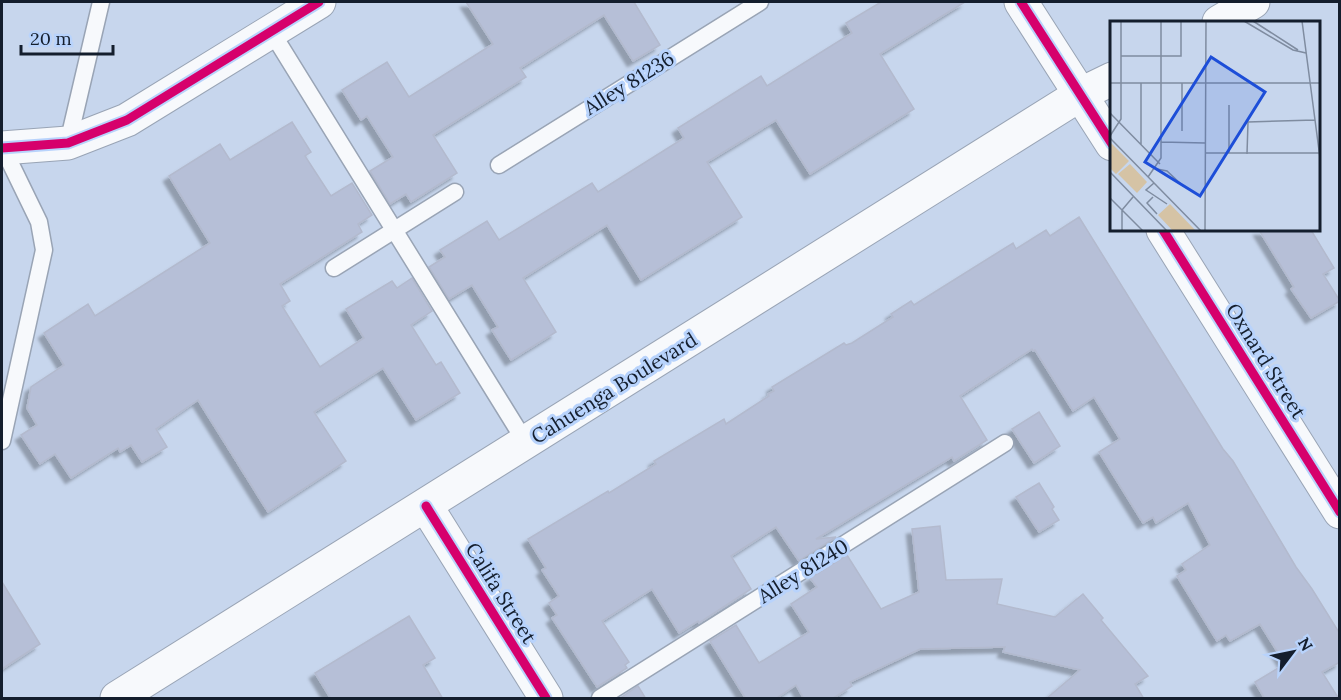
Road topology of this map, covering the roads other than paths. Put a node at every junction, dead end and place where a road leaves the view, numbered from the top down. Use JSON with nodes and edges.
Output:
{"nodes":[{"id":1,"x":101,"y":2,"type":"edge"},
{"id":2,"x":319,"y":2,"type":"edge"},
{"id":3,"x":760,"y":2,"type":"edge"},
{"id":4,"x":1021,"y":2,"type":"edge"},
{"id":5,"x":1252,"y":2,"type":"edge"},
{"id":6,"x":1221,"y":21,"type":"edge"},
{"id":7,"x":271,"y":31,"type":"junction"},
{"id":8,"x":1110,"y":80,"type":"edge"},
{"id":9,"x":1081,"y":94,"type":"junction"},
{"id":10,"x":1110,"y":141,"type":"edge"},
{"id":11,"x":68,"y":143,"type":"junction"},
{"id":12,"x":2,"y":148,"type":"edge"},
{"id":13,"x":499,"y":165,"type":"dead end"},
{"id":14,"x":455,"y":192,"type":"dead end"},
{"id":15,"x":394,"y":230,"type":"junction"},
{"id":16,"x":1164,"y":231,"type":"edge"},
{"id":17,"x":334,"y":268,"type":"dead end"},
{"id":18,"x":2,"y":441,"type":"edge"},
{"id":19,"x":526,"y":443,"type":"junction"},
{"id":20,"x":1005,"y":443,"type":"dead end"},
{"id":21,"x":426,"y":506,"type":"junction"},
{"id":22,"x":1340,"y":512,"type":"edge"},
{"id":23,"x":117,"y":699,"type":"edge"},
{"id":24,"x":546,"y":699,"type":"edge"},
{"id":25,"x":600,"y":699,"type":"edge"}],
"edges":[{"from":1,"to":11,"type":"lane"},
{"from":2,"to":7,"type":"main road"},
{"from":3,"to":13,"type":"lane","name":"Alley 81236"},
{"from":4,"to":9,"type":"main road"},
{"from":5,"to":6,"type":"main road"},
{"from":7,"to":11,"type":"main road"},
{"from":7,"to":15,"type":"lane"},
{"from":8,"to":9,"type":"main road","name":"Cahuenga Boulevard"},
{"from":9,"to":10,"type":"main road"},
{"from":9,"to":19,"type":"main road","name":"Cahuenga Boulevard"},
{"from":11,"to":12,"type":"main road"},
{"from":12,"to":18,"type":"lane"},
{"from":14,"to":15,"type":"lane"},
{"from":15,"to":17,"type":"lane"},
{"from":15,"to":19,"type":"lane"},
{"from":16,"to":22,"type":"main road","name":"Oxnard Street"},
{"from":19,"to":21,"type":"main road","name":"Cahuenga Boulevard"},
{"from":20,"to":25,"type":"lane","name":"Alley 81240"},
{"from":21,"to":23,"type":"main road","name":"Cahuenga Boulevard"},
{"from":21,"to":24,"type":"main road","name":"Califa Street"}]}
